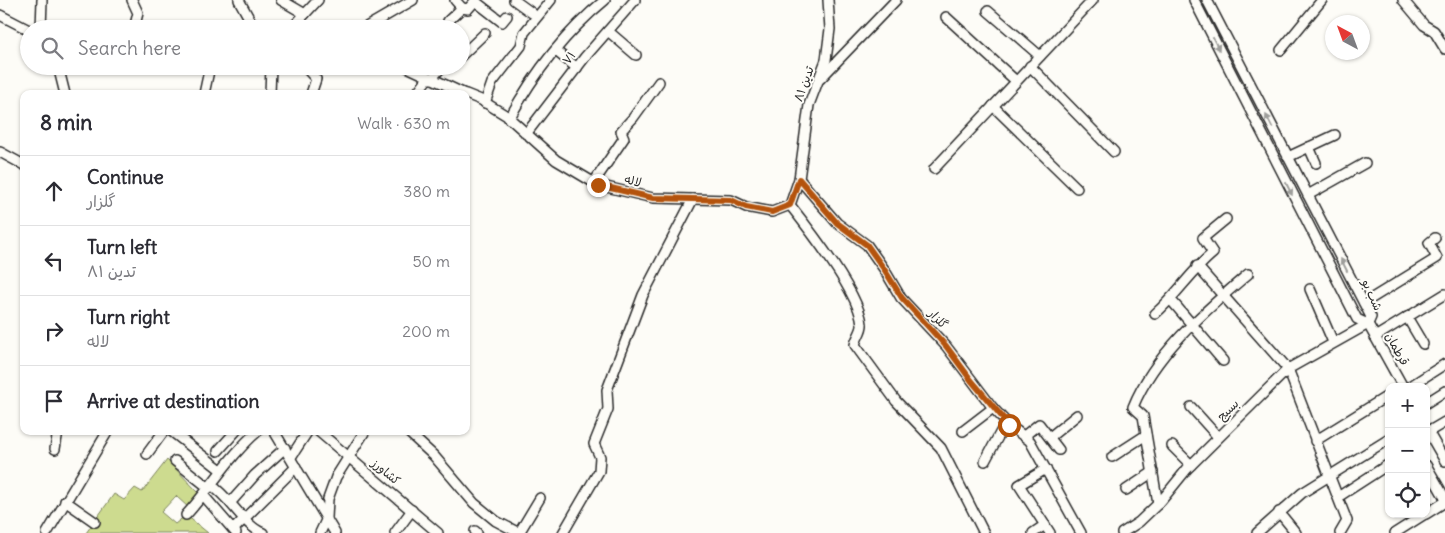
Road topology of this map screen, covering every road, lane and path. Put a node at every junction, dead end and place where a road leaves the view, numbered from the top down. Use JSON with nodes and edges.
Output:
{"nodes":[{"id":1,"x":42,"y":0,"type":"edge"},
{"id":2,"x":132,"y":0,"type":"edge"},
{"id":3,"x":239,"y":0,"type":"edge"},
{"id":4,"x":281,"y":0,"type":"edge"},
{"id":5,"x":318,"y":0,"type":"edge"},
{"id":6,"x":413,"y":0,"type":"edge"},
{"id":7,"x":455,"y":0,"type":"edge"},
{"id":8,"x":514,"y":0,"type":"edge"},
{"id":9,"x":552,"y":0,"type":"edge"},
{"id":10,"x":604,"y":0,"type":"edge"},
{"id":11,"x":635,"y":0,"type":"edge"},
{"id":12,"x":828,"y":0,"type":"edge"},
{"id":13,"x":896,"y":0,"type":"edge"},
{"id":14,"x":1093,"y":0,"type":"edge"},
{"id":15,"x":1194,"y":0,"type":"edge"},
{"id":16,"x":1207,"y":0,"type":"edge"},
{"id":17,"x":1322,"y":0,"type":"edge"},
{"id":18,"x":1403,"y":0,"type":"edge"},
{"id":19,"x":475,"y":1,"type":"edge"},
{"id":20,"x":400,"y":4,"type":"edge"},
{"id":21,"x":462,"y":8,"type":"junction"},
{"id":22,"x":988,"y":11,"type":"dead end"},
{"id":23,"x":532,"y":13,"type":"dead end"},
{"id":24,"x":304,"y":14,"type":"junction"},
{"id":25,"x":0,"y":15,"type":"edge"},
{"id":26,"x":507,"y":16,"type":"dead end"},
{"id":27,"x":946,"y":17,"type":"dead end"},
{"id":28,"x":41,"y":20,"type":"edge"},
{"id":29,"x":136,"y":20,"type":"edge"},
{"id":30,"x":249,"y":20,"type":"edge"},
{"id":31,"x":299,"y":20,"type":"edge"},
{"id":32,"x":376,"y":20,"type":"edge"},
{"id":33,"x":449,"y":20,"type":"edge"},
{"id":34,"x":20,"y":25,"type":"edge"},
{"id":35,"x":608,"y":31,"type":"junction"},
{"id":36,"x":484,"y":33,"type":"dead end"},
{"id":37,"x":470,"y":47,"type":"edge"},
{"id":38,"x":1281,"y":50,"type":"dead end"},
{"id":39,"x":1445,"y":50,"type":"edge"},
{"id":40,"x":556,"y":51,"type":"junction"},
{"id":41,"x":636,"y":55,"type":"dead end"},
{"id":42,"x":1040,"y":56,"type":"junction"},
{"id":43,"x":1030,"y":66,"type":"junction"},
{"id":44,"x":577,"y":68,"type":"junction"},
{"id":45,"x":60,"y":75,"type":"edge"},
{"id":46,"x":208,"y":75,"type":"edge"},
{"id":47,"x":271,"y":75,"type":"edge"},
{"id":48,"x":312,"y":75,"type":"edge"},
{"id":49,"x":422,"y":75,"type":"edge"},
{"id":50,"x":433,"y":75,"type":"edge"},
{"id":51,"x":429,"y":79,"type":"junction"},
{"id":52,"x":1016,"y":81,"type":"junction"},
{"id":53,"x":659,"y":82,"type":"dead end"},
{"id":54,"x":817,"y":83,"type":"junction"},
{"id":55,"x":64,"y":90,"type":"edge"},
{"id":56,"x":205,"y":90,"type":"edge"},
{"id":57,"x":270,"y":90,"type":"edge"},
{"id":58,"x":312,"y":90,"type":"edge"},
{"id":59,"x":419,"y":90,"type":"edge"},
{"id":60,"x":455,"y":90,"type":"edge"},
{"id":61,"x":470,"y":96,"type":"edge"},
{"id":62,"x":485,"y":103,"type":"junction"},
{"id":63,"x":993,"y":106,"type":"junction"},
{"id":64,"x":509,"y":119,"type":"junction"},
{"id":65,"x":526,"y":134,"type":"junction"},
{"id":66,"x":1335,"y":135,"type":"dead end"},
{"id":67,"x":1308,"y":147,"type":"junction"},
{"id":68,"x":0,"y":152,"type":"edge"},
{"id":69,"x":1114,"y":152,"type":"dead end"},
{"id":70,"x":1288,"y":157,"type":"junction"},
{"id":71,"x":20,"y":162,"type":"edge"},
{"id":72,"x":1316,"y":163,"type":"dead end"},
{"id":73,"x":1365,"y":163,"type":"dead end"},
{"id":74,"x":934,"y":169,"type":"dead end"},
{"id":75,"x":799,"y":179,"type":"junction"},
{"id":76,"x":594,"y":182,"type":"junction"},
{"id":77,"x":1078,"y":188,"type":"dead end"},
{"id":78,"x":1308,"y":195,"type":"junction"},
{"id":79,"x":692,"y":199,"type":"junction"},
{"id":80,"x":790,"y":205,"type":"junction"},
{"id":81,"x":1226,"y":219,"type":"dead end"},
{"id":82,"x":1435,"y":238,"type":"dead end"},
{"id":83,"x":1197,"y":266,"type":"junction"},
{"id":84,"x":1248,"y":274,"type":"dead end"},
{"id":85,"x":1310,"y":289,"type":"dead end"},
{"id":86,"x":1445,"y":294,"type":"edge"},
{"id":87,"x":1223,"y":295,"type":"junction"},
{"id":88,"x":1171,"y":300,"type":"junction"},
{"id":89,"x":1364,"y":303,"type":"junction"},
{"id":90,"x":1155,"y":314,"type":"dead end"},
{"id":91,"x":1407,"y":317,"type":"junction"},
{"id":92,"x":1368,"y":324,"type":"junction"},
{"id":93,"x":1192,"y":326,"type":"junction"},
{"id":94,"x":1375,"y":336,"type":"junction"},
{"id":95,"x":1333,"y":342,"type":"junction"},
{"id":96,"x":1423,"y":344,"type":"dead end"},
{"id":97,"x":1223,"y":361,"type":"dead end"},
{"id":98,"x":1445,"y":364,"type":"edge"},
{"id":99,"x":1288,"y":369,"type":"junction"},
{"id":100,"x":1402,"y":383,"type":"edge"},
{"id":101,"x":1411,"y":383,"type":"edge"},
{"id":102,"x":1445,"y":391,"type":"edge"},
{"id":103,"x":1385,"y":399,"type":"edge"},
{"id":104,"x":1430,"y":400,"type":"edge"},
{"id":105,"x":1191,"y":406,"type":"dead end"},
{"id":106,"x":993,"y":408,"type":"junction"},
{"id":107,"x":1077,"y":415,"type":"dead end"},
{"id":108,"x":1006,"y":422,"type":"junction"},
{"id":109,"x":1445,"y":422,"type":"edge"},
{"id":110,"x":1430,"y":429,"type":"edge"},
{"id":111,"x":963,"y":431,"type":"dead end"},
{"id":112,"x":57,"y":435,"type":"edge"},
{"id":113,"x":104,"y":435,"type":"edge"},
{"id":114,"x":161,"y":435,"type":"edge"},
{"id":115,"x":176,"y":435,"type":"edge"},
{"id":116,"x":232,"y":435,"type":"edge"},
{"id":117,"x":254,"y":435,"type":"edge"},
{"id":118,"x":277,"y":435,"type":"edge"},
{"id":119,"x":305,"y":435,"type":"edge"},
{"id":120,"x":323,"y":435,"type":"edge"},
{"id":121,"x":362,"y":435,"type":"edge"},
{"id":122,"x":411,"y":435,"type":"edge"},
{"id":123,"x":1146,"y":435,"type":"junction"},
{"id":124,"x":1430,"y":435,"type":"edge"},
{"id":125,"x":1024,"y":436,"type":"junction"},
{"id":126,"x":1050,"y":437,"type":"junction"},
{"id":127,"x":1218,"y":437,"type":"junction"},
{"id":128,"x":1315,"y":441,"type":"junction"},
{"id":129,"x":1385,"y":442,"type":"edge"},
{"id":130,"x":1172,"y":446,"type":"dead end"},
{"id":131,"x":285,"y":448,"type":"junction"},
{"id":132,"x":55,"y":449,"type":"dead end"},
{"id":133,"x":1059,"y":450,"type":"dead end"},
{"id":134,"x":218,"y":451,"type":"dead end"},
{"id":135,"x":147,"y":454,"type":"dead end"},
{"id":136,"x":290,"y":457,"type":"junction"},
{"id":137,"x":348,"y":457,"type":"junction"},
{"id":138,"x":1112,"y":457,"type":"dead end"},
{"id":139,"x":1445,"y":460,"type":"edge"},
{"id":140,"x":175,"y":461,"type":"dead end"},
{"id":141,"x":985,"y":461,"type":"dead end"},
{"id":142,"x":1191,"y":465,"type":"junction"},
{"id":143,"x":1385,"y":467,"type":"edge"},
{"id":144,"x":296,"y":468,"type":"junction"},
{"id":145,"x":1046,"y":469,"type":"junction"},
{"id":146,"x":221,"y":470,"type":"junction"},
{"id":147,"x":1153,"y":472,"type":"junction"},
{"id":148,"x":1430,"y":472,"type":"edge"},
{"id":149,"x":1330,"y":476,"type":"junction"},
{"id":150,"x":208,"y":490,"type":"junction"},
{"id":151,"x":1126,"y":490,"type":"dead end"},
{"id":152,"x":1338,"y":497,"type":"junction"},
{"id":153,"x":540,"y":498,"type":"dead end"},
{"id":154,"x":1445,"y":498,"type":"edge"},
{"id":155,"x":65,"y":501,"type":"junction"},
{"id":156,"x":231,"y":502,"type":"junction"},
{"id":157,"x":1445,"y":502,"type":"edge"},
{"id":158,"x":1158,"y":504,"type":"junction"},
{"id":159,"x":412,"y":510,"type":"junction"},
{"id":160,"x":1430,"y":511,"type":"edge"},
{"id":161,"x":1279,"y":512,"type":"junction"},
{"id":162,"x":186,"y":515,"type":"dead end"},
{"id":163,"x":327,"y":518,"type":"junction"},
{"id":164,"x":1419,"y":518,"type":"edge"},
{"id":165,"x":245,"y":520,"type":"junction"},
{"id":166,"x":95,"y":522,"type":"dead end"},
{"id":167,"x":1047,"y":529,"type":"edge"},
{"id":168,"x":235,"y":531,"type":"edge"},
{"id":169,"x":47,"y":533,"type":"edge"},
{"id":170,"x":263,"y":533,"type":"edge"},
{"id":171,"x":320,"y":533,"type":"edge"},
{"id":172,"x":335,"y":533,"type":"edge"},
{"id":173,"x":395,"y":533,"type":"edge"},
{"id":174,"x":438,"y":533,"type":"edge"},
{"id":175,"x":519,"y":533,"type":"edge"},
{"id":176,"x":564,"y":533,"type":"edge"},
{"id":177,"x":984,"y":533,"type":"edge"},
{"id":178,"x":1032,"y":533,"type":"edge"},
{"id":179,"x":1081,"y":533,"type":"edge"},
{"id":180,"x":1122,"y":533,"type":"edge"},
{"id":181,"x":1257,"y":533,"type":"edge"},
{"id":182,"x":1296,"y":533,"type":"edge"},
{"id":183,"x":1340,"y":533,"type":"edge"},
{"id":184,"x":1395,"y":533,"type":"edge"}],
"edges":[{"from":1,"to":28,"type":"street"},
{"from":2,"to":29,"type":"street"},
{"from":3,"to":30,"type":"street"},
{"from":4,"to":24,"type":"street"},
{"from":5,"to":24,"type":"street"},
{"from":6,"to":20,"type":"street"},
{"from":7,"to":21,"type":"street"},
{"from":8,"to":23,"type":"street"},
{"from":9,"to":62,"type":"street"},
{"from":10,"to":40,"type":"street"},
{"from":11,"to":35,"type":"street","name":"۷۱"},
{"from":12,"to":54,"type":"street","name":"تدین ۸۱"},
{"from":13,"to":54,"type":"street"},
{"from":14,"to":42,"type":"street"},
{"from":15,"to":92,"type":"street","name":"شب بو","one_way":true},
{"from":70,"to":16,"type":"street","name":"شب بو","one_way":true},
{"from":17,"to":38,"type":"street"},
{"from":18,"to":39,"type":"street"},
{"from":19,"to":21,"type":"street"},
{"from":19,"to":26,"type":"street"},
{"from":20,"to":32,"type":"street"},
{"from":21,"to":33,"type":"street"},
{"from":22,"to":42,"type":"street"},
{"from":24,"to":31,"type":"street"},
{"from":25,"to":34,"type":"street"},
{"from":27,"to":52,"type":"street"},
{"from":35,"to":41,"type":"street"},
{"from":35,"to":44,"type":"street","name":"۷۱"},
{"from":36,"to":37,"type":"street"},
{"from":40,"to":44,"type":"street"},
{"from":40,"to":64,"type":"street"},
{"from":42,"to":43,"type":"street"},
{"from":43,"to":52,"type":"street"},
{"from":43,"to":69,"type":"street"},
{"from":44,"to":65,"type":"street","name":"۷۱"},
{"from":45,"to":55,"type":"street"},
{"from":46,"to":56,"type":"street"},
{"from":47,"to":57,"type":"street"},
{"from":48,"to":58,"type":"street"},
{"from":49,"to":51,"type":"street","name":"لاله"},
{"from":50,"to":51,"type":"street"},
{"from":51,"to":59,"type":"street"},
{"from":51,"to":60,"type":"street","name":"لاله"},
{"from":52,"to":63,"type":"street"},
{"from":53,"to":76,"type":"street"},
{"from":54,"to":75,"type":"street","name":"تدین ۸۱"},
{"from":61,"to":62,"type":"street","name":"لاله"},
{"from":62,"to":64,"type":"street","name":"لاله"},
{"from":63,"to":74,"type":"street"},
{"from":63,"to":77,"type":"street"},
{"from":64,"to":65,"type":"street","name":"لاله"},
{"from":65,"to":76,"type":"street","name":"لاله"},
{"from":66,"to":67,"type":"street"},
{"from":67,"to":70,"type":"street"},
{"from":67,"to":72,"type":"street"},
{"from":68,"to":71,"type":"street"},
{"from":70,"to":78,"type":"street","name":"شب بو"},
{"from":73,"to":78,"type":"street"},
{"from":75,"to":80,"type":"street","name":"تدین ۸۱"},
{"from":75,"to":106,"type":"street","name":"گلزار"},
{"from":76,"to":79,"type":"street","name":"لاله"},
{"from":89,"to":78,"type":"street","name":"شب بو","one_way":true},
{"from":79,"to":80,"type":"street","name":"لاله"},
{"from":79,"to":176,"type":"street"},
{"from":80,"to":177,"type":"street"},
{"from":81,"to":83,"type":"street"},
{"from":82,"to":89,"type":"street"},
{"from":83,"to":87,"type":"street"},
{"from":83,"to":88,"type":"street"},
{"from":84,"to":87,"type":"street"},
{"from":85,"to":95,"type":"street"},
{"from":86,"to":91,"type":"street"},
{"from":87,"to":93,"type":"street"},
{"from":87,"to":99,"type":"street"},
{"from":88,"to":90,"type":"street"},
{"from":88,"to":93,"type":"street"},
{"from":89,"to":92,"type":"street","name":"شب بو"},
{"from":91,"to":94,"type":"street"},
{"from":91,"to":96,"type":"street"},
{"from":92,"to":94,"type":"street","name":"قرطمان"},
{"from":92,"to":95,"type":"street","name":"بسیج"},
{"from":93,"to":97,"type":"street"},
{"from":93,"to":123,"type":"street"},
{"from":94,"to":100,"type":"street","name":"قرطمان"},
{"from":95,"to":99,"type":"street","name":"بسیج"},
{"from":98,"to":101,"type":"street"},
{"from":99,"to":127,"type":"street","name":"بسیج"},
{"from":99,"to":128,"type":"street"},
{"from":102,"to":104,"type":"street"},
{"from":103,"to":128,"type":"street"},
{"from":105,"to":127,"type":"street"},
{"from":106,"to":108,"type":"street","name":"گلزار"},
{"from":106,"to":111,"type":"street"},
{"from":107,"to":126,"type":"street"},
{"from":108,"to":125,"type":"street","name":"گلزار"},
{"from":108,"to":141,"type":"street"},
{"from":109,"to":110,"type":"street"},
{"from":112,"to":132,"type":"street"},
{"from":113,"to":155,"type":"street"},
{"from":114,"to":135,"type":"street"},
{"from":115,"to":146,"type":"street"},
{"from":116,"to":134,"type":"street"},
{"from":117,"to":146,"type":"street"},
{"from":118,"to":131,"type":"street"},
{"from":119,"to":136,"type":"street"},
{"from":120,"to":137,"type":"street","name":"کشاورز"},
{"from":121,"to":137,"type":"street"},
{"from":122,"to":175,"type":"street"},
{"from":123,"to":138,"type":"street"},
{"from":123,"to":147,"type":"street"},
{"from":124,"to":139,"type":"street"},
{"from":125,"to":126,"type":"street"},
{"from":125,"to":145,"type":"street","name":"گلزار"},
{"from":126,"to":133,"type":"street"},
{"from":127,"to":142,"type":"street","name":"بسیج"},
{"from":128,"to":149,"type":"street"},
{"from":129,"to":149,"type":"street"},
{"from":130,"to":142,"type":"street"},
{"from":131,"to":136,"type":"street"},
{"from":131,"to":156,"type":"street"},
{"from":136,"to":144,"type":"street"},
{"from":137,"to":159,"type":"street","name":"کشاورز"},
{"from":137,"to":163,"type":"street"},
{"from":140,"to":150,"type":"street"},
{"from":142,"to":158,"type":"street","name":"بسیج"},
{"from":143,"to":152,"type":"street"},
{"from":144,"to":163,"type":"street"},
{"from":144,"to":165,"type":"street"},
{"from":145,"to":167,"type":"street"},
{"from":145,"to":179,"type":"street","name":"گلزار"},
{"from":146,"to":150,"type":"street"},
{"from":147,"to":151,"type":"street"},
{"from":147,"to":158,"type":"street"},
{"from":148,"to":154,"type":"street"},
{"from":149,"to":152,"type":"street"},
{"from":149,"to":161,"type":"street"},
{"from":150,"to":156,"type":"street"},
{"from":150,"to":162,"type":"street"},
{"from":150,"to":168,"type":"street"},
{"from":152,"to":183,"type":"street"},
{"from":153,"to":175,"type":"street"},
{"from":155,"to":166,"type":"street"},
{"from":155,"to":169,"type":"street"},
{"from":156,"to":165,"type":"street"},
{"from":157,"to":160,"type":"street"},
{"from":158,"to":180,"type":"street","name":"بسیج"},
{"from":159,"to":173,"type":"street"},
{"from":159,"to":174,"type":"street","name":"کشاورز"},
{"from":161,"to":181,"type":"street"},
{"from":161,"to":182,"type":"street"},
{"from":163,"to":171,"type":"street"},
{"from":163,"to":172,"type":"street"},
{"from":164,"to":184,"type":"street"},
{"from":165,"to":168,"type":"street"},
{"from":165,"to":170,"type":"street"},
{"from":167,"to":178,"type":"street"}]}
